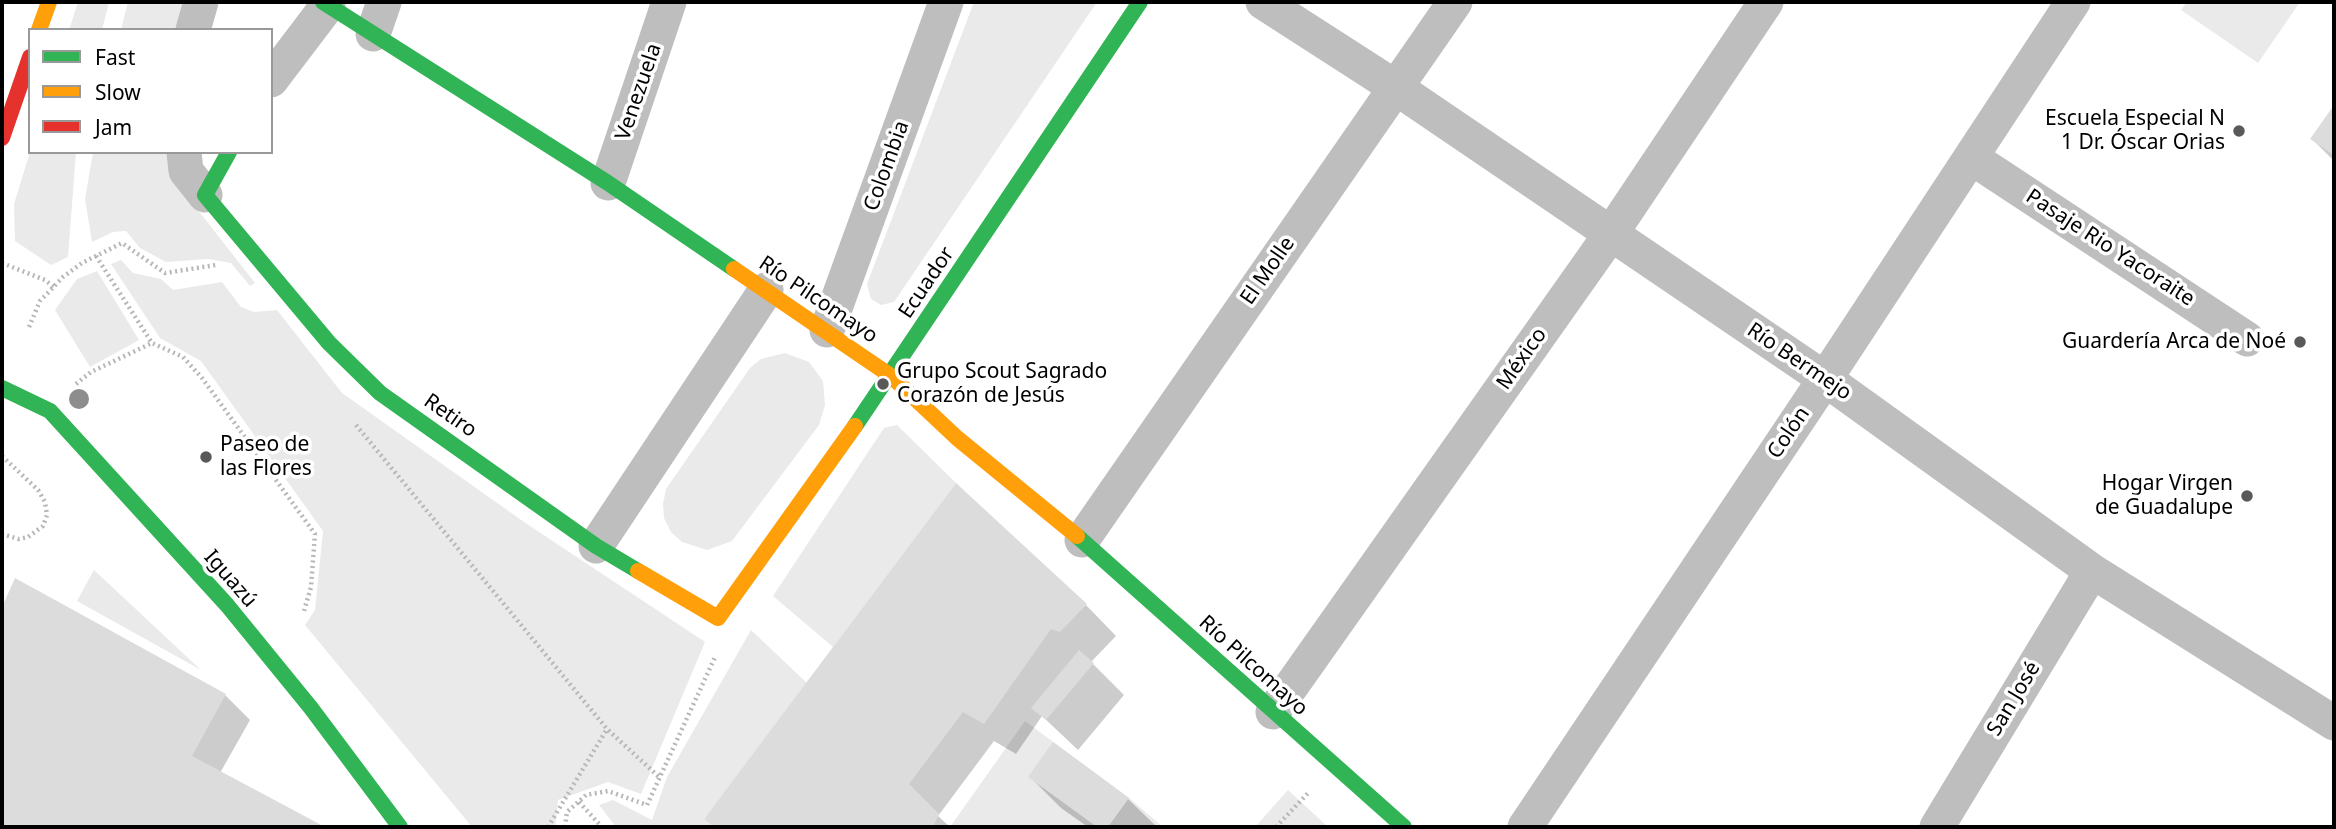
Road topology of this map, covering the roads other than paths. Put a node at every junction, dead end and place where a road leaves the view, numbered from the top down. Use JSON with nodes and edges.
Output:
{"nodes":[{"id":1,"x":49,"y":2,"type":"edge"},
{"id":2,"x":201,"y":2,"type":"edge"},
{"id":3,"x":384,"y":2,"type":"edge"},
{"id":4,"x":669,"y":2,"type":"edge"},
{"id":5,"x":946,"y":2,"type":"edge"},
{"id":6,"x":1140,"y":2,"type":"edge"},
{"id":7,"x":1263,"y":2,"type":"edge"},
{"id":8,"x":1455,"y":2,"type":"edge"},
{"id":9,"x":1766,"y":2,"type":"edge"},
{"id":10,"x":2073,"y":2,"type":"edge"},
{"id":11,"x":326,"y":3,"type":"edge"},
{"id":12,"x":40,"y":28,"type":"edge"},
{"id":13,"x":194,"y":28,"type":"edge"},
{"id":14,"x":373,"y":34,"type":"junction"},
{"id":15,"x":28,"y":63,"type":"edge"},
{"id":16,"x":273,"y":77,"type":"edge"},
{"id":17,"x":1395,"y":87,"type":"junction"},
{"id":18,"x":2,"y":138,"type":"edge"},
{"id":19,"x":184,"y":154,"type":"edge"},
{"id":20,"x":228,"y":154,"type":"edge"},
{"id":21,"x":1972,"y":158,"type":"junction"},
{"id":22,"x":608,"y":183,"type":"junction"},
{"id":23,"x":205,"y":195,"type":"junction"},
{"id":24,"x":1610,"y":235,"type":"junction"},
{"id":25,"x":766,"y":290,"type":"junction"},
{"id":26,"x":828,"y":330,"type":"junction"},
{"id":27,"x":2247,"y":339,"type":"dead end"},
{"id":28,"x":891,"y":376,"type":"junction"},
{"id":29,"x":1825,"y":379,"type":"junction"},
{"id":30,"x":2,"y":388,"type":"edge"},
{"id":31,"x":1082,"y":540,"type":"junction"},
{"id":32,"x":596,"y":545,"type":"junction"},
{"id":33,"x":2092,"y":571,"type":"junction"},
{"id":34,"x":718,"y":618,"type":"joint"},
{"id":35,"x":1273,"y":712,"type":"junction"},
{"id":36,"x":2334,"y":723,"type":"edge"},
{"id":37,"x":400,"y":827,"type":"edge"},
{"id":38,"x":1404,"y":827,"type":"edge"},
{"id":39,"x":1525,"y":827,"type":"edge"},
{"id":40,"x":1937,"y":827,"type":"edge"}],
"edges":[{"from":1,"to":12,"type":"street"},
{"from":2,"to":13,"type":"street"},
{"from":3,"to":14,"type":"street"},
{"from":4,"to":22,"type":"street","name":"Venezuela"},
{"from":5,"to":26,"type":"street","name":"Colombia"},
{"from":6,"to":28,"type":"street","name":"Ecuador"},
{"from":7,"to":17,"type":"street","name":"Río Bermejo"},
{"from":8,"to":17,"type":"street","name":"El Molle"},
{"from":9,"to":24,"type":"street","name":"México"},
{"from":10,"to":21,"type":"street","name":"Colón"},
{"from":11,"to":14,"type":"street","name":"Río Pilcomayo"},
{"from":11,"to":16,"type":"street"},
{"from":14,"to":22,"type":"street","name":"Río Pilcomayo"},
{"from":15,"to":18,"type":"street"},
{"from":17,"to":24,"type":"street","name":"Río Bermejo"},
{"from":17,"to":31,"type":"street","name":"El Molle"},
{"from":19,"to":23,"type":"street"},
{"from":20,"to":23,"type":"street"},
{"from":21,"to":27,"type":"street","name":"Pasaje Rio Yacoraite"},
{"from":21,"to":29,"type":"street","name":"Colón"},
{"from":22,"to":25,"type":"street","name":"Río Pilcomayo"},
{"from":23,"to":32,"type":"street","name":"Retiro"},
{"from":24,"to":29,"type":"street","name":"Río Bermejo"},
{"from":24,"to":35,"type":"street","name":"México"},
{"from":25,"to":26,"type":"street","name":"Río Pilcomayo"},
{"from":25,"to":32,"type":"street"},
{"from":26,"to":28,"type":"street","name":"Río Pilcomayo"},
{"from":28,"to":31,"type":"street","name":"Río Pilcomayo"},
{"from":28,"to":34,"type":"street","name":"Ecuador"},
{"from":29,"to":33,"type":"street","name":"Río Bermejo"},
{"from":29,"to":39,"type":"street","name":"Colón"},
{"from":30,"to":37,"type":"street","name":"Iguazú"},
{"from":31,"to":35,"type":"street","name":"Río Pilcomayo"},
{"from":32,"to":34,"type":"street","name":"Retiro"},
{"from":33,"to":36,"type":"street","name":"Río Bermejo"},
{"from":33,"to":40,"type":"street","name":"San José"},
{"from":35,"to":38,"type":"street","name":"Río Pilcomayo"}]}
